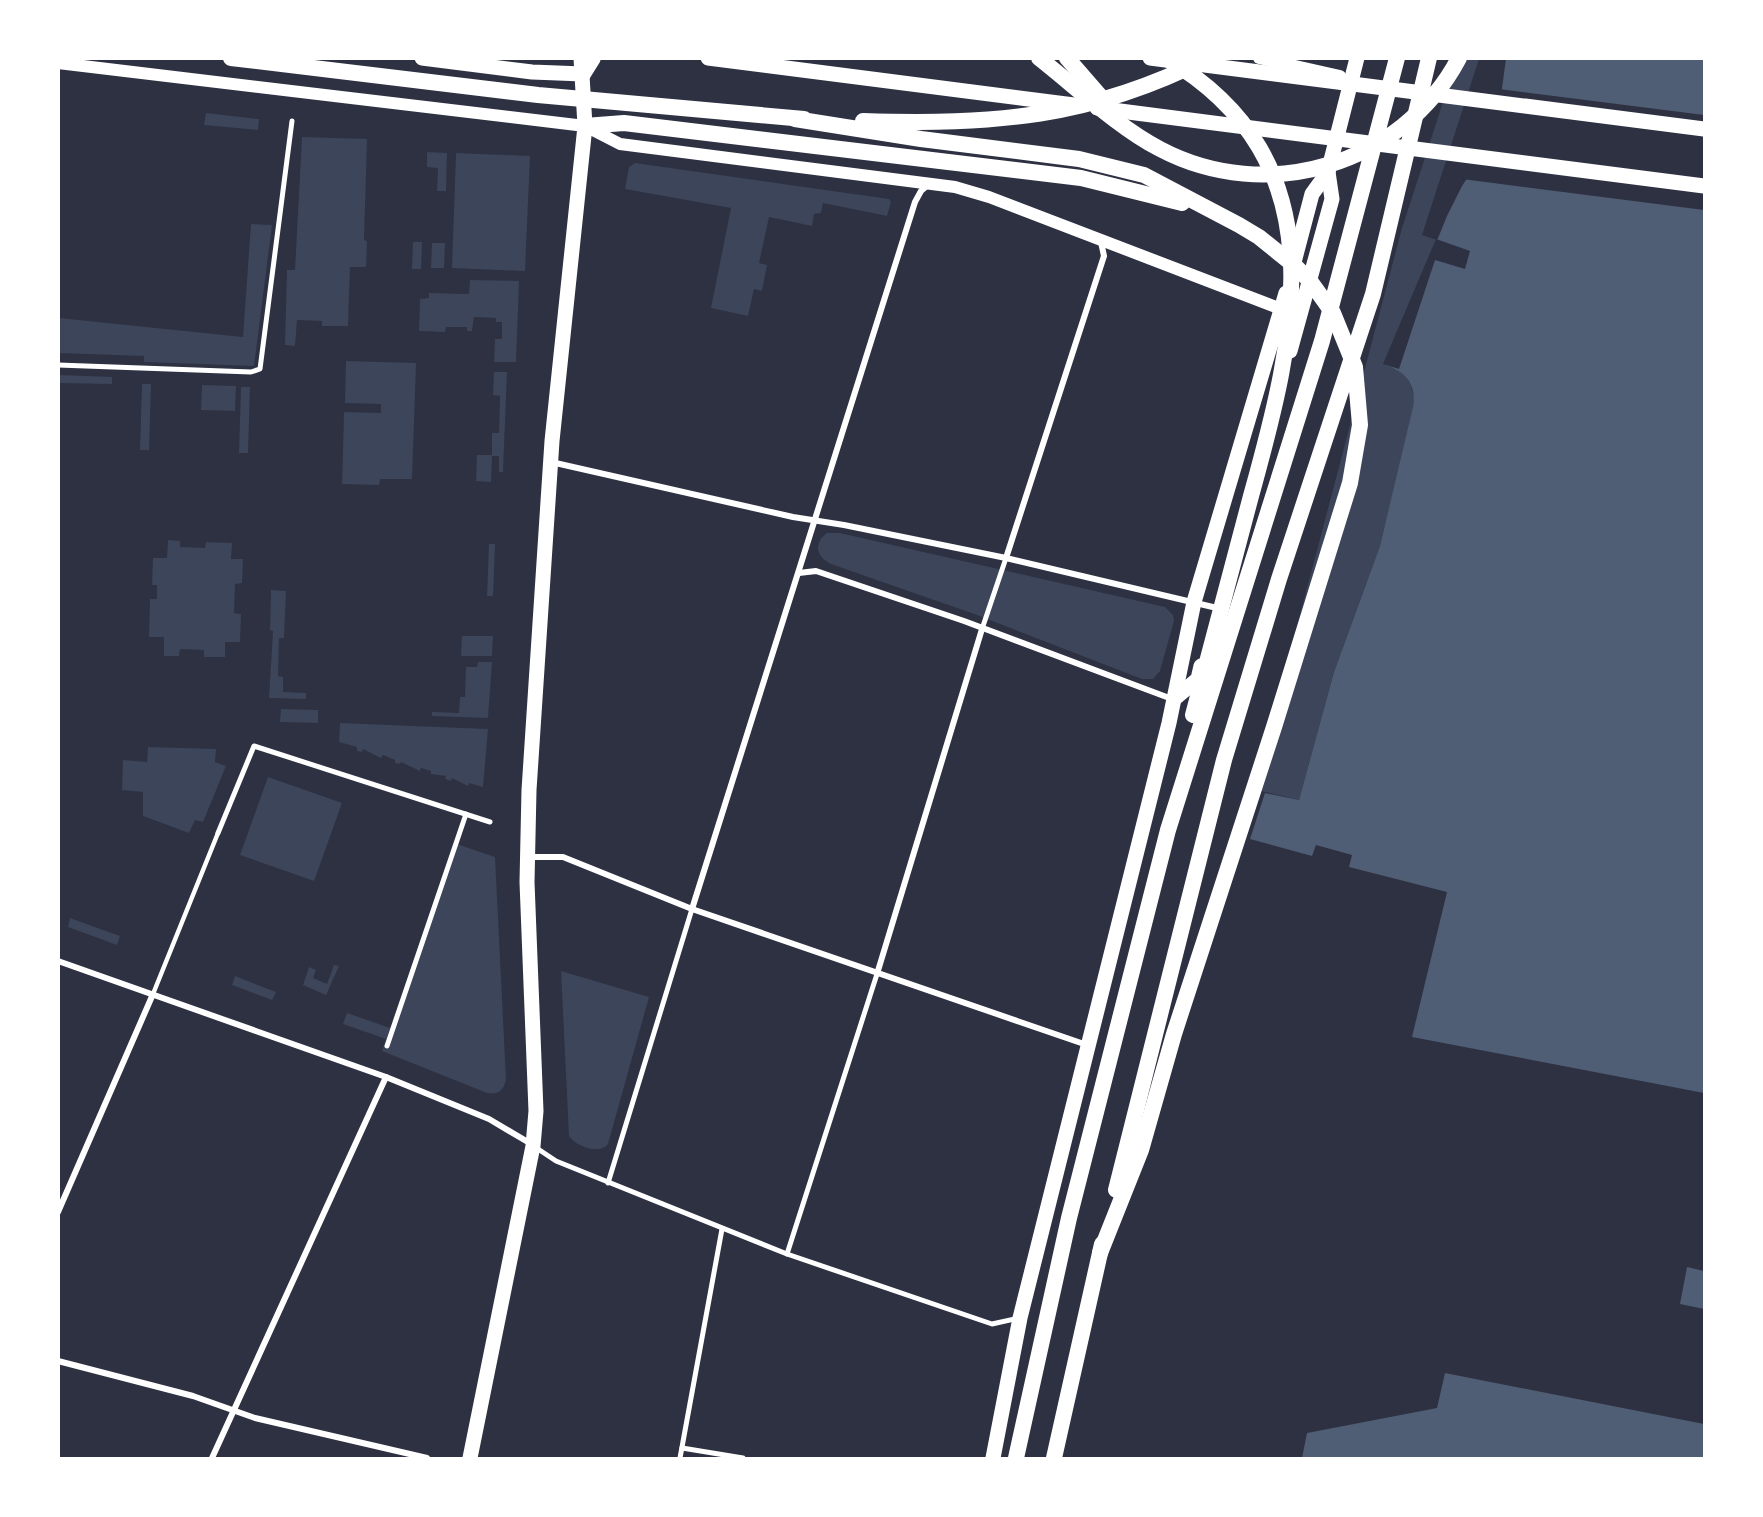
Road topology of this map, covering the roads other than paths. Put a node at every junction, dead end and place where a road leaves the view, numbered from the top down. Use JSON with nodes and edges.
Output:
{"nodes":[{"id":1,"x":231,"y":58,"type":"edge"},
{"id":2,"x":422,"y":58,"type":"edge"},
{"id":3,"x":593,"y":58,"type":"edge"},
{"id":4,"x":708,"y":58,"type":"edge"},
{"id":5,"x":1039,"y":58,"type":"edge"},
{"id":6,"x":1067,"y":58,"type":"edge"},
{"id":7,"x":1150,"y":58,"type":"edge"},
{"id":8,"x":1166,"y":58,"type":"edge"},
{"id":9,"x":1208,"y":58,"type":"edge"},
{"id":10,"x":1259,"y":58,"type":"edge"},
{"id":11,"x":1357,"y":58,"type":"edge"},
{"id":12,"x":1397,"y":58,"type":"edge"},
{"id":13,"x":1429,"y":58,"type":"edge"},
{"id":14,"x":1459,"y":58,"type":"edge"},
{"id":15,"x":59,"y":63,"type":"edge"},
{"id":16,"x":582,"y":66,"type":"edge"},
{"id":17,"x":1352,"y":79,"type":"junction"},
{"id":18,"x":795,"y":119,"type":"junction"},
{"id":19,"x":292,"y":121,"type":"dead end"},
{"id":20,"x":585,"y":126,"type":"junction"},
{"id":21,"x":1126,"y":126,"type":"junction"},
{"id":22,"x":1704,"y":129,"type":"edge"},
{"id":23,"x":1328,"y":172,"type":"junction"},
{"id":24,"x":930,"y":184,"type":"junction"},
{"id":25,"x":1704,"y":186,"type":"edge"},
{"id":26,"x":1218,"y":213,"type":"junction"},
{"id":27,"x":1100,"y":240,"type":"junction"},
{"id":28,"x":1282,"y":309,"type":"junction"},
{"id":29,"x":1300,"y":317,"type":"junction"},
{"id":30,"x":58,"y":365,"type":"edge"},
{"id":31,"x":550,"y":462,"type":"junction"},
{"id":32,"x":816,"y":520,"type":"junction"},
{"id":33,"x":1006,"y":558,"type":"junction"},
{"id":34,"x":799,"y":573,"type":"junction"},
{"id":35,"x":1194,"y":602,"type":"junction"},
{"id":36,"x":1217,"y":608,"type":"junction"},
{"id":37,"x":982,"y":629,"type":"junction"},
{"id":38,"x":1174,"y":699,"type":"junction"},
{"id":39,"x":466,"y":814,"type":"junction"},
{"id":40,"x":490,"y":822,"type":"dead end"},
{"id":41,"x":1168,"y":830,"type":"junction"},
{"id":42,"x":218,"y":833,"type":"joint"},
{"id":43,"x":527,"y":857,"type":"junction"},
{"id":44,"x":692,"y":909,"type":"junction"},
{"id":45,"x":58,"y":961,"type":"edge"},
{"id":46,"x":876,"y":974,"type":"junction"},
{"id":47,"x":153,"y":994,"type":"junction"},
{"id":48,"x":1088,"y":1045,"type":"junction"},
{"id":49,"x":387,"y":1046,"type":"dead end"},
{"id":50,"x":386,"y":1077,"type":"junction"},
{"id":51,"x":533,"y":1146,"type":"junction"},
{"id":52,"x":608,"y":1183,"type":"junction"},
{"id":53,"x":58,"y":1212,"type":"edge"},
{"id":54,"x":722,"y":1229,"type":"junction"},
{"id":55,"x":1100,"y":1253,"type":"junction"},
{"id":56,"x":787,"y":1254,"type":"junction"},
{"id":57,"x":1020,"y":1318,"type":"junction"},
{"id":58,"x":58,"y":1361,"type":"edge"},
{"id":59,"x":235,"y":1411,"type":"junction"},
{"id":60,"x":682,"y":1448,"type":"junction"},
{"id":61,"x":212,"y":1458,"type":"edge"},
{"id":62,"x":427,"y":1458,"type":"edge"},
{"id":63,"x":470,"y":1458,"type":"edge"},
{"id":64,"x":680,"y":1458,"type":"edge"},
{"id":65,"x":742,"y":1458,"type":"edge"},
{"id":66,"x":993,"y":1458,"type":"edge"},
{"id":67,"x":1016,"y":1458,"type":"edge"},
{"id":68,"x":1054,"y":1458,"type":"edge"}],
"edges":[{"from":1,"to":18,"type":"highway"},
{"from":2,"to":16,"type":"main road"},
{"from":3,"to":16,"type":"highway"},
{"from":4,"to":25,"type":"main road"},
{"from":5,"to":21,"type":"highway"},
{"from":6,"to":21,"type":"highway"},
{"from":7,"to":22,"type":"main road"},
{"from":8,"to":41,"type":"highway"},
{"from":9,"to":18,"type":"highway"},
{"from":10,"to":17,"type":"main road"},
{"from":11,"to":17,"type":"main road"},
{"from":12,"to":41,"type":"highway"},
{"from":13,"to":55,"type":"highway"},
{"from":14,"to":21,"type":"highway"},
{"from":15,"to":20,"type":"main road"},
{"from":16,"to":20,"type":"main road"},
{"from":17,"to":23,"type":"main road"},
{"from":18,"to":26,"type":"highway"},
{"from":19,"to":30,"type":"street"},
{"from":20,"to":24,"type":"main road"},
{"from":20,"to":26,"type":"highway"},
{"from":20,"to":31,"type":"main road"},
{"from":23,"to":28,"type":"main road"},
{"from":23,"to":29,"type":"main road"},
{"from":24,"to":27,"type":"main road"},
{"from":24,"to":32,"type":"street"},
{"from":26,"to":55,"type":"highway"},
{"from":27,"to":28,"type":"main road"},
{"from":27,"to":33,"type":"street"},
{"from":28,"to":29,"type":"main road"},
{"from":28,"to":35,"type":"main road"},
{"from":29,"to":36,"type":"main road"},
{"from":31,"to":32,"type":"street"},
{"from":31,"to":43,"type":"main road"},
{"from":32,"to":33,"type":"street"},
{"from":32,"to":34,"type":"street"},
{"from":33,"to":35,"type":"street"},
{"from":33,"to":37,"type":"street"},
{"from":34,"to":37,"type":"street"},
{"from":34,"to":44,"type":"street"},
{"from":35,"to":36,"type":"street"},
{"from":35,"to":38,"type":"main road"},
{"from":36,"to":38,"type":"main road"},
{"from":37,"to":38,"type":"street"},
{"from":37,"to":46,"type":"street"},
{"from":38,"to":48,"type":"main road"},
{"from":39,"to":40,"type":"street"},
{"from":39,"to":42,"type":"street"},
{"from":39,"to":49,"type":"street"},
{"from":41,"to":67,"type":"highway"},
{"from":42,"to":47,"type":"lane"},
{"from":43,"to":44,"type":"street"},
{"from":43,"to":51,"type":"main road"},
{"from":44,"to":46,"type":"street"},
{"from":44,"to":52,"type":"street"},
{"from":45,"to":47,"type":"street"},
{"from":46,"to":48,"type":"street"},
{"from":46,"to":56,"type":"street"},
{"from":47,"to":50,"type":"street"},
{"from":47,"to":53,"type":"street"},
{"from":48,"to":57,"type":"main road"},
{"from":50,"to":51,"type":"street"},
{"from":50,"to":59,"type":"street"},
{"from":51,"to":52,"type":"street"},
{"from":51,"to":63,"type":"main road"},
{"from":52,"to":54,"type":"street"},
{"from":54,"to":56,"type":"street"},
{"from":54,"to":60,"type":"street"},
{"from":55,"to":68,"type":"highway"},
{"from":56,"to":57,"type":"street"},
{"from":57,"to":66,"type":"main road"},
{"from":58,"to":59,"type":"street"},
{"from":59,"to":61,"type":"street"},
{"from":59,"to":62,"type":"street"},
{"from":60,"to":64,"type":"street"},
{"from":60,"to":65,"type":"street"}]}
